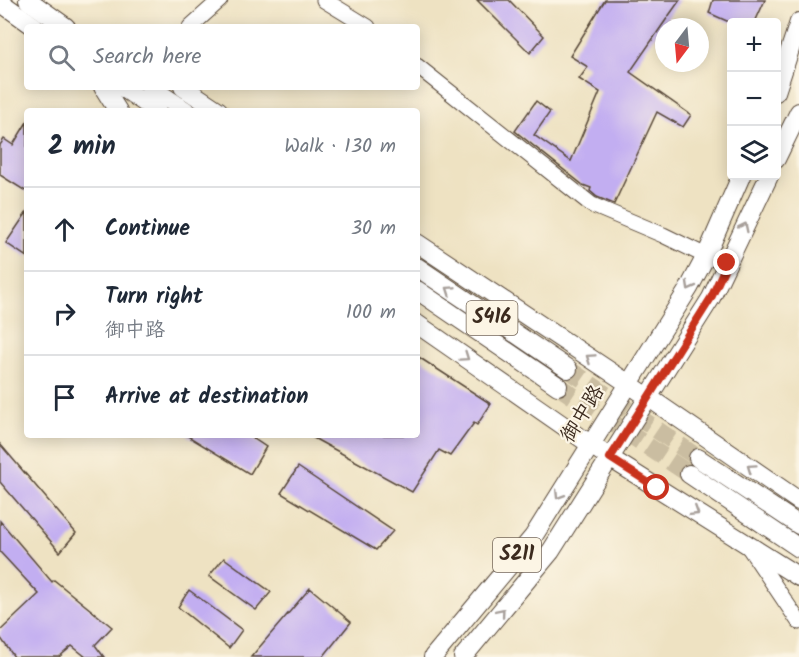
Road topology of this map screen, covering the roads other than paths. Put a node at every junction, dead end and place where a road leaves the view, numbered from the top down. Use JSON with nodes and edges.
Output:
{"nodes":[{"id":1,"x":28,"y":0,"type":"edge"},
{"id":2,"x":220,"y":0,"type":"edge"},
{"id":3,"x":324,"y":0,"type":"edge"},
{"id":4,"x":0,"y":2,"type":"edge"},
{"id":5,"x":59,"y":22,"type":"edge"},
{"id":6,"x":799,"y":22,"type":"edge"},
{"id":7,"x":31,"y":24,"type":"edge"},
{"id":8,"x":193,"y":24,"type":"edge"},
{"id":9,"x":363,"y":24,"type":"edge"},
{"id":10,"x":420,"y":68,"type":"edge"},
{"id":11,"x":781,"y":79,"type":"edge"},
{"id":12,"x":105,"y":90,"type":"edge"},
{"id":13,"x":126,"y":90,"type":"edge"},
{"id":14,"x":154,"y":90,"type":"edge"},
{"id":15,"x":188,"y":90,"type":"edge"},
{"id":16,"x":116,"y":108,"type":"edge"},
{"id":17,"x":153,"y":108,"type":"edge"},
{"id":18,"x":182,"y":108,"type":"edge"},
{"id":19,"x":214,"y":108,"type":"edge"},
{"id":20,"x":799,"y":112,"type":"edge"},
{"id":21,"x":781,"y":150,"type":"edge"},
{"id":22,"x":739,"y":180,"type":"edge"},
{"id":23,"x":767,"y":180,"type":"edge"},
{"id":24,"x":420,"y":245,"type":"edge"},
{"id":25,"x":706,"y":256,"type":"junction"},
{"id":26,"x":727,"y":263,"type":"junction"},
{"id":27,"x":420,"y":269,"type":"edge"},
{"id":28,"x":420,"y":292,"type":"edge"},
{"id":29,"x":420,"y":326,"type":"edge"},
{"id":30,"x":568,"y":369,"type":"tunnel mouth"},
{"id":31,"x":629,"y":384,"type":"junction"},
{"id":32,"x":558,"y":386,"type":"tunnel mouth"},
{"id":33,"x":649,"y":397,"type":"junction"},
{"id":34,"x":591,"y":446,"type":"junction"},
{"id":35,"x":610,"y":458,"type":"junction"},
{"id":36,"x":795,"y":496,"type":"edge"},
{"id":37,"x":799,"y":525,"type":"edge"},
{"id":38,"x":746,"y":544,"type":"junction"},
{"id":39,"x":799,"y":548,"type":"edge"},
{"id":40,"x":799,"y":577,"type":"edge"},
{"id":41,"x":799,"y":622,"type":"edge"},
{"id":42,"x":433,"y":657,"type":"edge"},
{"id":43,"x":463,"y":657,"type":"edge"}],
"edges":[{"from":1,"to":5,"type":"main road"},
{"from":2,"to":8,"type":"street"},
{"from":3,"to":9,"type":"street"},
{"from":4,"to":7,"type":"main road"},
{"from":6,"to":11,"type":"main road"},
{"from":10,"to":25,"type":"street"},
{"from":12,"to":16,"type":"main road"},
{"from":13,"to":17,"type":"main road"},
{"from":14,"to":18,"type":"main road"},
{"from":15,"to":19,"type":"main road"},
{"from":20,"to":21,"type":"main road"},
{"from":22,"to":25,"type":"main road","name":"御中路","number":"S211"},
{"from":26,"to":23,"type":"main road","number":"S211","one_way":true},
{"from":31,"to":24,"type":"main road","one_way":true},
{"from":25,"to":26,"type":"street"},
{"from":25,"to":31,"type":"main road","name":"御中路","number":"S211","one_way":true},
{"from":26,"to":33,"type":"main road","number":"S211"},
{"from":30,"to":27,"type":"main road","number":"S416","one_way":true},
{"from":28,"to":32,"type":"main road","number":"S416"},
{"from":29,"to":34,"type":"main road","one_way":true},
{"from":31,"to":33,"type":"main road"},
{"from":31,"to":34,"type":"main road","name":"御中路","number":"S211"},
{"from":33,"to":35,"type":"main road","number":"S211"},
{"from":36,"to":33,"type":"main road","one_way":true},
{"from":34,"to":35,"type":"main road"},
{"from":34,"to":42,"type":"main road","name":"御中路","number":"S211","one_way":true},
{"from":35,"to":38,"type":"main road","one_way":true},
{"from":43,"to":35,"type":"main road","number":"S211","one_way":true},
{"from":37,"to":39,"type":"main road"},
{"from":38,"to":40,"type":"main road"},
{"from":38,"to":41,"type":"street"}]}
